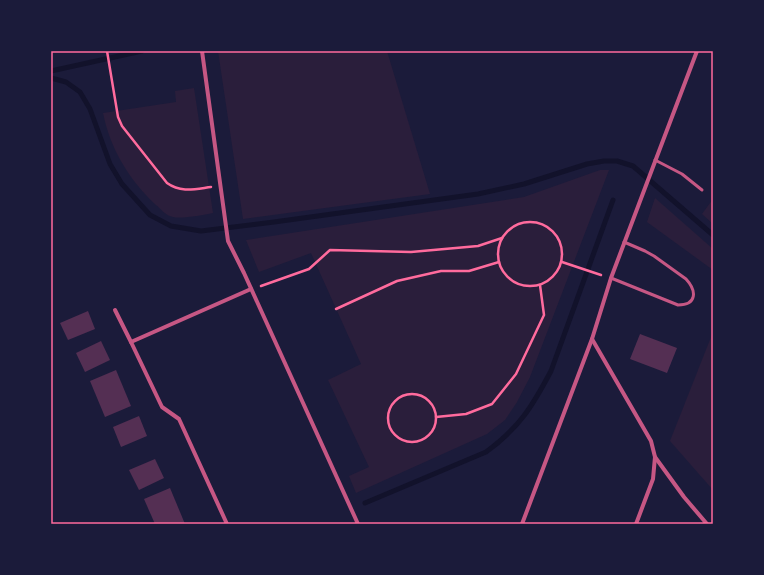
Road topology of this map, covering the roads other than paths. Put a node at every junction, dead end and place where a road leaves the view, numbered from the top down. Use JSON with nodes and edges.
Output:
{"nodes":[{"id":1,"x":202,"y":51,"type":"edge"},
{"id":2,"x":697,"y":51,"type":"edge"},
{"id":3,"x":655,"y":160,"type":"junction"},
{"id":4,"x":702,"y":190,"type":"dead end"},
{"id":5,"x":624,"y":242,"type":"junction"},
{"id":6,"x":611,"y":278,"type":"junction"},
{"id":7,"x":251,"y":289,"type":"junction"},
{"id":8,"x":115,"y":310,"type":"dead end"},
{"id":9,"x":592,"y":338,"type":"junction"},
{"id":10,"x":131,"y":342,"type":"junction"},
{"id":11,"x":655,"y":457,"type":"junction"},
{"id":12,"x":227,"y":524,"type":"edge"},
{"id":13,"x":358,"y":524,"type":"edge"},
{"id":14,"x":522,"y":524,"type":"edge"},
{"id":15,"x":636,"y":524,"type":"edge"},
{"id":16,"x":707,"y":524,"type":"edge"}],
"edges":[{"from":1,"to":7,"type":"street"},
{"from":2,"to":3,"type":"street"},
{"from":3,"to":4,"type":"lane"},
{"from":3,"to":5,"type":"street"},
{"from":5,"to":6,"type":"street"},
{"from":5,"to":6,"type":"lane"},
{"from":6,"to":9,"type":"street"},
{"from":7,"to":10,"type":"street"},
{"from":7,"to":13,"type":"street"},
{"from":8,"to":10,"type":"street"},
{"from":9,"to":11,"type":"street"},
{"from":9,"to":14,"type":"street"},
{"from":10,"to":12,"type":"street"},
{"from":11,"to":15,"type":"street"},
{"from":11,"to":16,"type":"street"}]}
